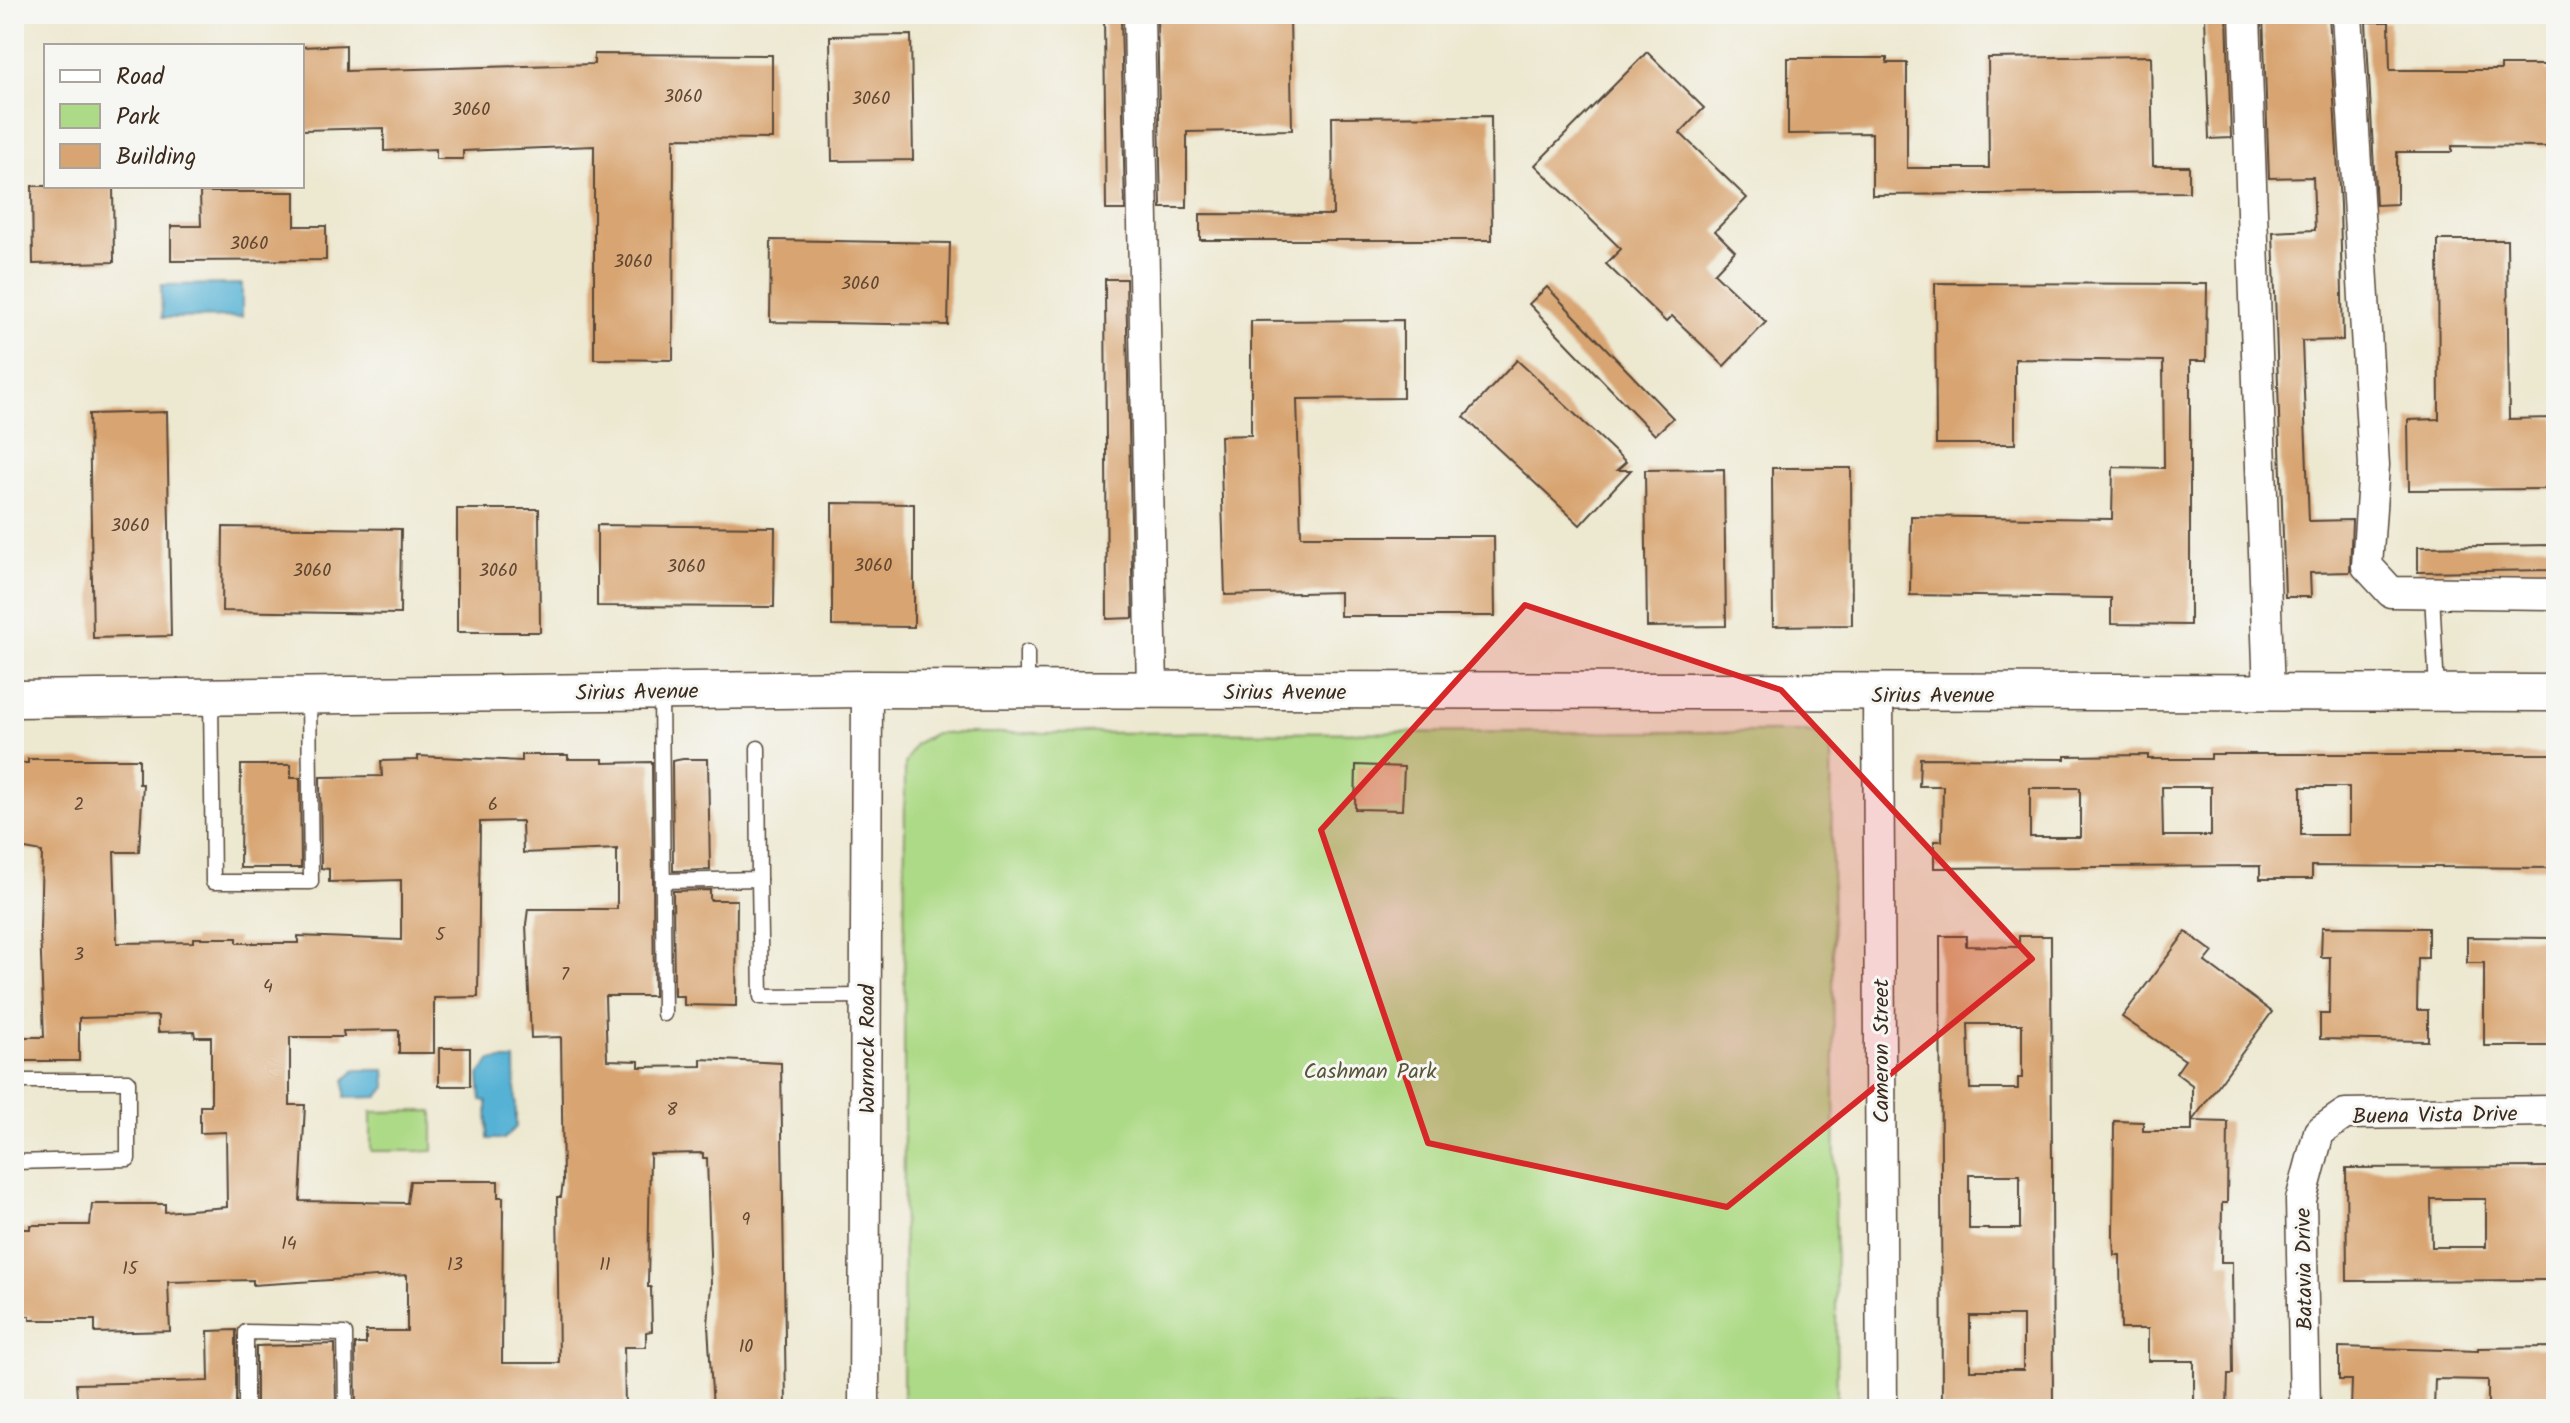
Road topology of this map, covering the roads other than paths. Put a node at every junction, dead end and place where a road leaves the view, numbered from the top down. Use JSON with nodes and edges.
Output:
{"nodes":[{"id":1,"x":1139,"y":14,"type":"edge"},
{"id":2,"x":2245,"y":14,"type":"edge"},
{"id":3,"x":2347,"y":14,"type":"edge"},
{"id":4,"x":2432,"y":593,"type":"junction"},
{"id":5,"x":2556,"y":594,"type":"edge"},
{"id":6,"x":1027,"y":652,"type":"dead end"},
{"id":7,"x":867,"y":689,"type":"junction"},
{"id":8,"x":661,"y":690,"type":"junction"},
{"id":9,"x":1027,"y":690,"type":"junction"},
{"id":10,"x":1152,"y":691,"type":"junction"},
{"id":11,"x":2269,"y":693,"type":"junction"},
{"id":12,"x":2437,"y":693,"type":"junction"},
{"id":13,"x":2556,"y":693,"type":"edge"},
{"id":14,"x":211,"y":694,"type":"junction"},
{"id":15,"x":1878,"y":694,"type":"junction"},
{"id":16,"x":309,"y":695,"type":"junction"},
{"id":17,"x":14,"y":699,"type":"edge"},
{"id":18,"x":758,"y":748,"type":"dead end"},
{"id":19,"x":759,"y":879,"type":"junction"},
{"id":20,"x":663,"y":881,"type":"junction"},
{"id":21,"x":866,"y":996,"type":"junction"},
{"id":22,"x":664,"y":1014,"type":"dead end"},
{"id":23,"x":14,"y":1081,"type":"edge"},
{"id":24,"x":2556,"y":1111,"type":"edge"},
{"id":25,"x":2319,"y":1132,"type":"joint"},
{"id":26,"x":14,"y":1162,"type":"edge"},
{"id":27,"x":246,"y":1409,"type":"edge"},
{"id":28,"x":346,"y":1409,"type":"edge"},
{"id":29,"x":864,"y":1409,"type":"edge"},
{"id":30,"x":1882,"y":1409,"type":"edge"},
{"id":31,"x":2305,"y":1409,"type":"edge"}],
"edges":[{"from":1,"to":10,"type":"street"},
{"from":2,"to":11,"type":"street"},
{"from":3,"to":4,"type":"street"},
{"from":4,"to":5,"type":"street"},
{"from":4,"to":12,"type":"lane"},
{"from":6,"to":9,"type":"lane"},
{"from":7,"to":8,"type":"street","name":"Sirius Avenue"},
{"from":7,"to":9,"type":"street","name":"Sirius Avenue"},
{"from":7,"to":21,"type":"street","name":"Warnock Road"},
{"from":8,"to":16,"type":"street","name":"Sirius Avenue"},
{"from":8,"to":20,"type":"lane"},
{"from":9,"to":10,"type":"street","name":"Sirius Avenue"},
{"from":10,"to":15,"type":"street","name":"Sirius Avenue"},
{"from":11,"to":12,"type":"street","name":"Sirius Avenue"},
{"from":11,"to":15,"type":"street","name":"Sirius Avenue"},
{"from":12,"to":13,"type":"street","name":"Sirius Avenue"},
{"from":14,"to":16,"type":"street","name":"Sirius Avenue"},
{"from":14,"to":16,"type":"lane"},
{"from":14,"to":17,"type":"street","name":"Sirius Avenue"},
{"from":15,"to":30,"type":"street","name":"Cameron Street"},
{"from":18,"to":19,"type":"lane"},
{"from":19,"to":20,"type":"lane"},
{"from":19,"to":21,"type":"lane"},
{"from":20,"to":22,"type":"lane"},
{"from":21,"to":29,"type":"street","name":"Warnock Road"},
{"from":23,"to":26,"type":"lane"},
{"from":24,"to":25,"type":"street","name":"Buena Vista Drive"},
{"from":25,"to":31,"type":"street","name":"Batavia Drive"},
{"from":27,"to":28,"type":"lane"}]}
